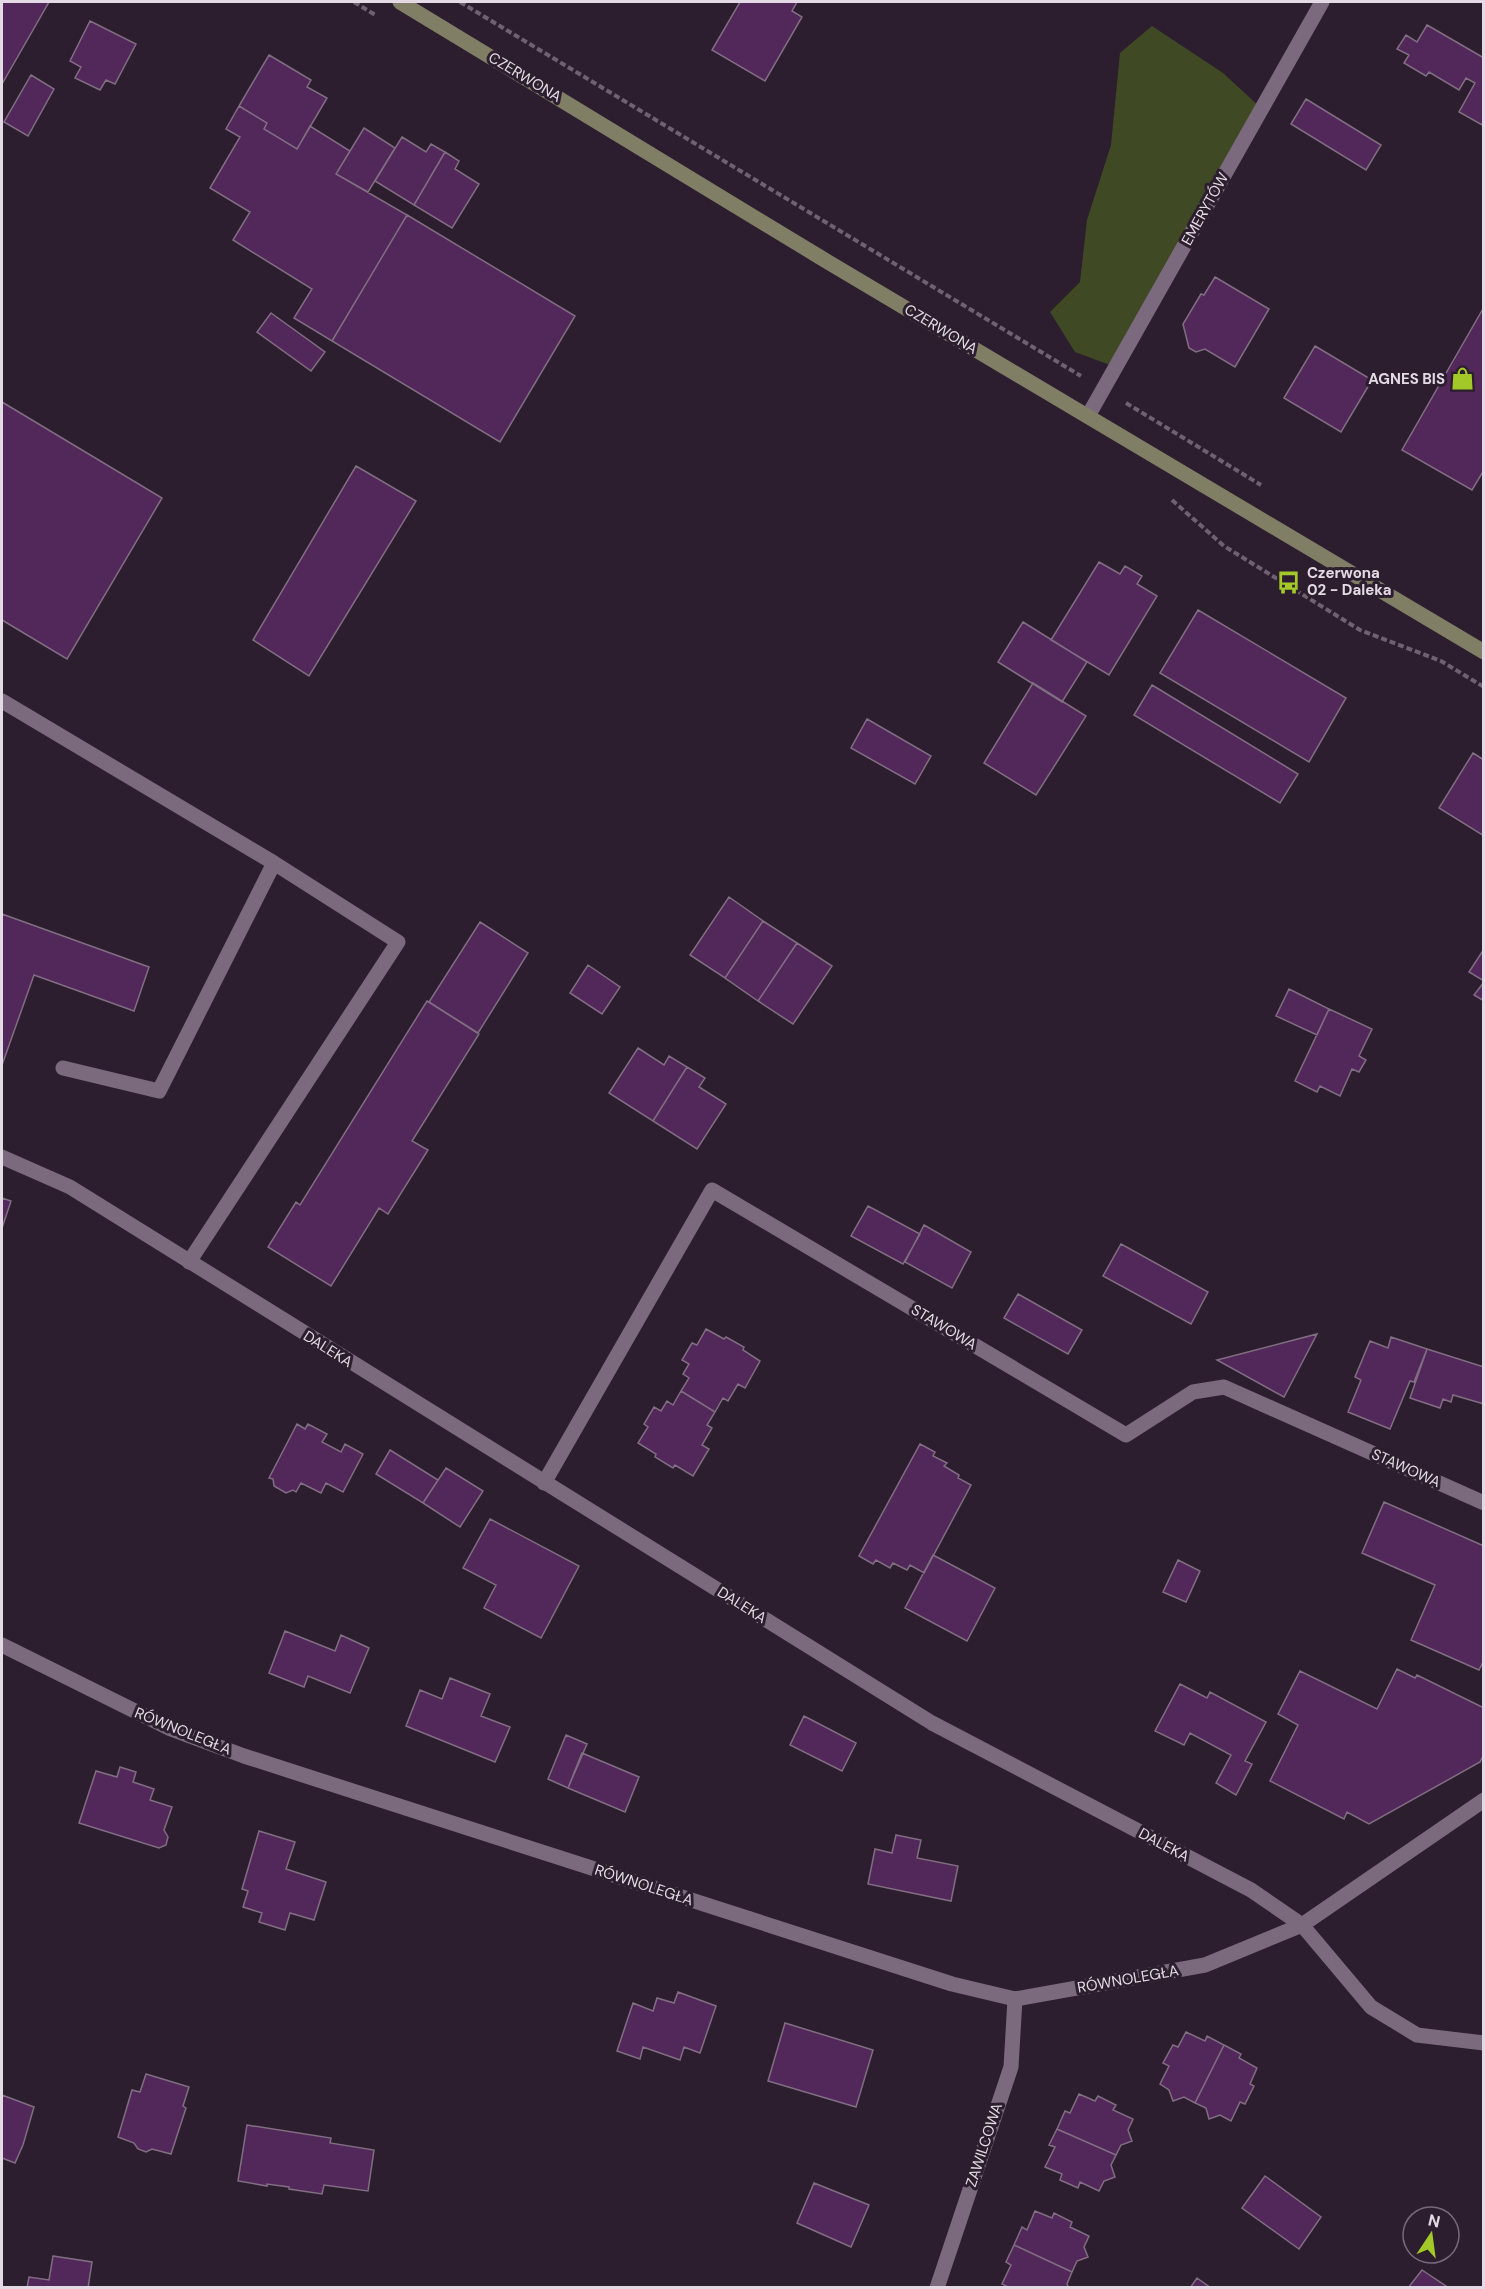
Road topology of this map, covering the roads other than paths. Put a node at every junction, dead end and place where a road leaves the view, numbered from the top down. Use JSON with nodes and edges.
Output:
{"nodes":[{"id":1,"x":400,"y":2,"type":"edge"},
{"id":2,"x":1322,"y":2,"type":"edge"},
{"id":3,"x":1088,"y":416,"type":"junction"},
{"id":4,"x":1484,"y":652,"type":"edge"},
{"id":5,"x":2,"y":701,"type":"edge"},
{"id":6,"x":274,"y":863,"type":"junction"},
{"id":7,"x":63,"y":1068,"type":"dead end"},
{"id":8,"x":2,"y":1157,"type":"edge"},
{"id":9,"x":189,"y":1262,"type":"junction"},
{"id":10,"x":544,"y":1483,"type":"junction"},
{"id":11,"x":1484,"y":1503,"type":"edge"},
{"id":12,"x":2,"y":1645,"type":"edge"},
{"id":13,"x":1484,"y":1800,"type":"edge"},
{"id":14,"x":1302,"y":1925,"type":"junction"},
{"id":15,"x":1015,"y":1999,"type":"junction"},
{"id":16,"x":1484,"y":2043,"type":"edge"},
{"id":17,"x":937,"y":2288,"type":"edge"}],
"edges":[{"from":1,"to":3,"type":"main road","name":"CZERWONA"},
{"from":2,"to":3,"type":"street","name":"EMERYTÓW"},
{"from":3,"to":4,"type":"main road","name":"CZERWONA"},
{"from":5,"to":6,"type":"street"},
{"from":6,"to":7,"type":"street"},
{"from":6,"to":9,"type":"street"},
{"from":8,"to":9,"type":"street","name":"DALEKA"},
{"from":9,"to":10,"type":"street","name":"DALEKA"},
{"from":10,"to":11,"type":"street","name":"STAWOWA"},
{"from":10,"to":14,"type":"street","name":"DALEKA"},
{"from":12,"to":15,"type":"street","name":"RÓWNOLEGŁA"},
{"from":13,"to":14,"type":"street"},
{"from":14,"to":15,"type":"street","name":"RÓWNOLEGŁA"},
{"from":14,"to":16,"type":"street","name":"DALEKA"},
{"from":15,"to":17,"type":"street","name":"ZAWILCOWA"}]}
